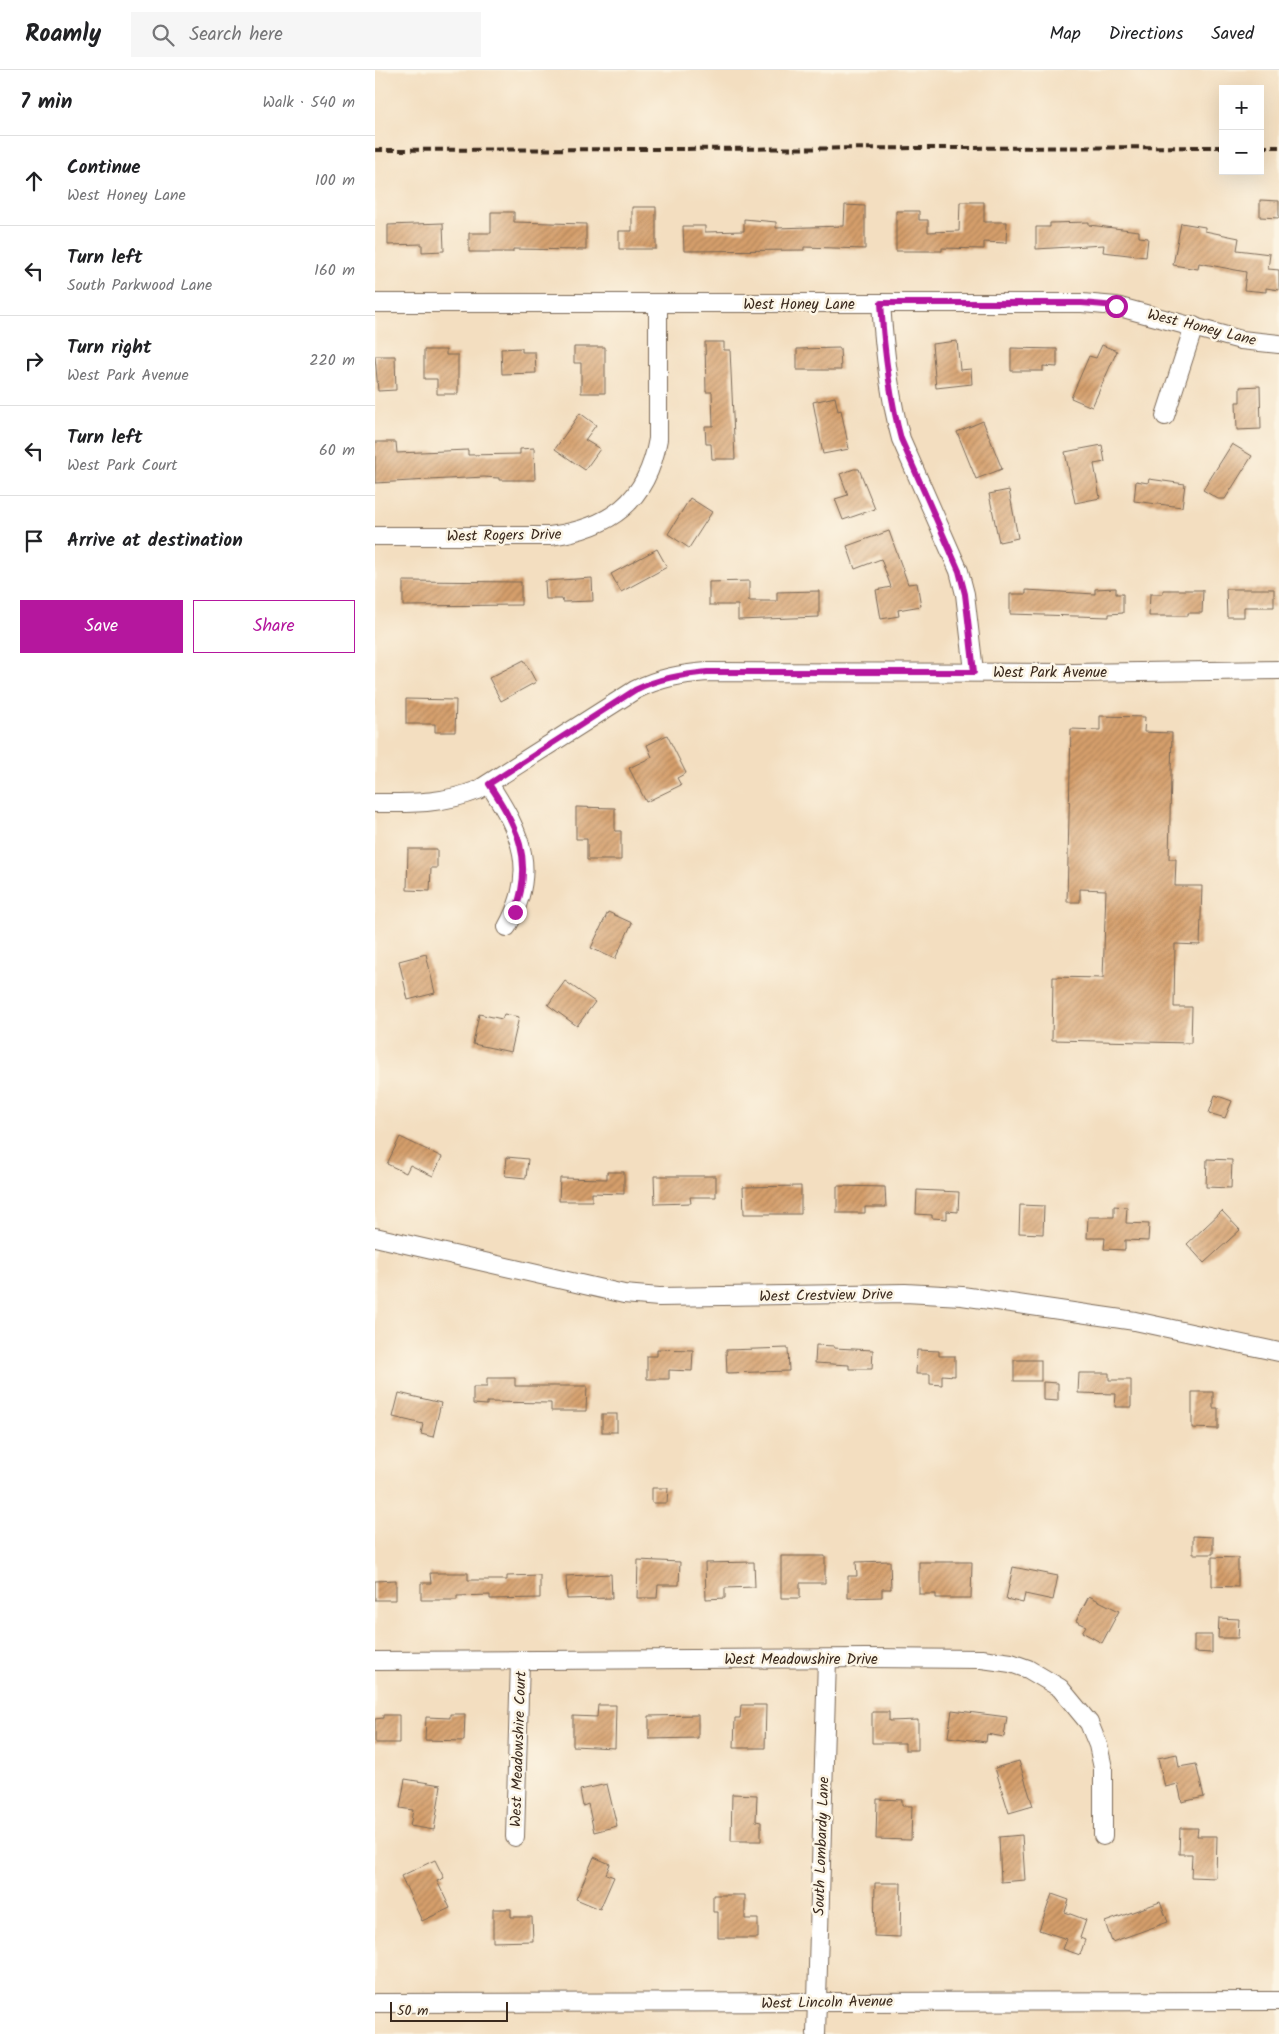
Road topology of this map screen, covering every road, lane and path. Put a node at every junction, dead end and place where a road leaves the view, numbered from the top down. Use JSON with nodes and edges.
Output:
{"nodes":[{"id":1,"x":375,"y":303,"type":"edge"},
{"id":2,"x":881,"y":303,"type":"junction"},
{"id":3,"x":658,"y":304,"type":"junction"},
{"id":4,"x":1194,"y":326,"type":"junction"},
{"id":5,"x":1279,"y":344,"type":"edge"},
{"id":6,"x":1165,"y":416,"type":"dead end"},
{"id":7,"x":375,"y":536,"type":"edge"},
{"id":8,"x":1279,"y":670,"type":"edge"},
{"id":9,"x":974,"y":672,"type":"junction"},
{"id":10,"x":489,"y":784,"type":"junction"},
{"id":11,"x":375,"y":803,"type":"edge"},
{"id":12,"x":507,"y":927,"type":"dead end"},
{"id":13,"x":375,"y":1237,"type":"edge"},
{"id":14,"x":1279,"y":1352,"type":"edge"},
{"id":15,"x":827,"y":1659,"type":"junction"},
{"id":16,"x":520,"y":1660,"type":"junction"},
{"id":17,"x":375,"y":1661,"type":"edge"},
{"id":18,"x":1103,"y":1836,"type":"dead end"},
{"id":19,"x":515,"y":1837,"type":"dead end"},
{"id":20,"x":1279,"y":2001,"type":"edge"},
{"id":21,"x":817,"y":2002,"type":"junction"},
{"id":22,"x":375,"y":2003,"type":"edge"},
{"id":23,"x":816,"y":2034,"type":"edge"}],
"edges":[{"from":1,"to":3,"type":"street","name":"West Honey Lane"},
{"from":2,"to":3,"type":"street","name":"West Honey Lane"},
{"from":2,"to":4,"type":"street","name":"West Honey Lane"},
{"from":2,"to":9,"type":"street"},
{"from":3,"to":7,"type":"street","name":"West Rogers Drive"},
{"from":4,"to":5,"type":"street","name":"West Honey Lane"},
{"from":4,"to":6,"type":"street"},
{"from":8,"to":9,"type":"street","name":"West Park Avenue"},
{"from":9,"to":10,"type":"street","name":"West Park Avenue"},
{"from":10,"to":11,"type":"street","name":"West Park Avenue"},
{"from":10,"to":12,"type":"street"},
{"from":13,"to":14,"type":"street","name":"West Crestview Drive"},
{"from":15,"to":16,"type":"street","name":"West Meadowshire Drive"},
{"from":15,"to":18,"type":"street","name":"West Meadowshire Drive"},
{"from":15,"to":21,"type":"street","name":"South Lombardy Lane"},
{"from":16,"to":17,"type":"street","name":"West Meadowshire Drive"},
{"from":16,"to":19,"type":"street","name":"West Meadowshire Court"},
{"from":20,"to":21,"type":"street","name":"West Lincoln Avenue"},
{"from":21,"to":22,"type":"street","name":"West Lincoln Avenue"},
{"from":21,"to":23,"type":"street","name":"South Lombardy Lane"}]}
